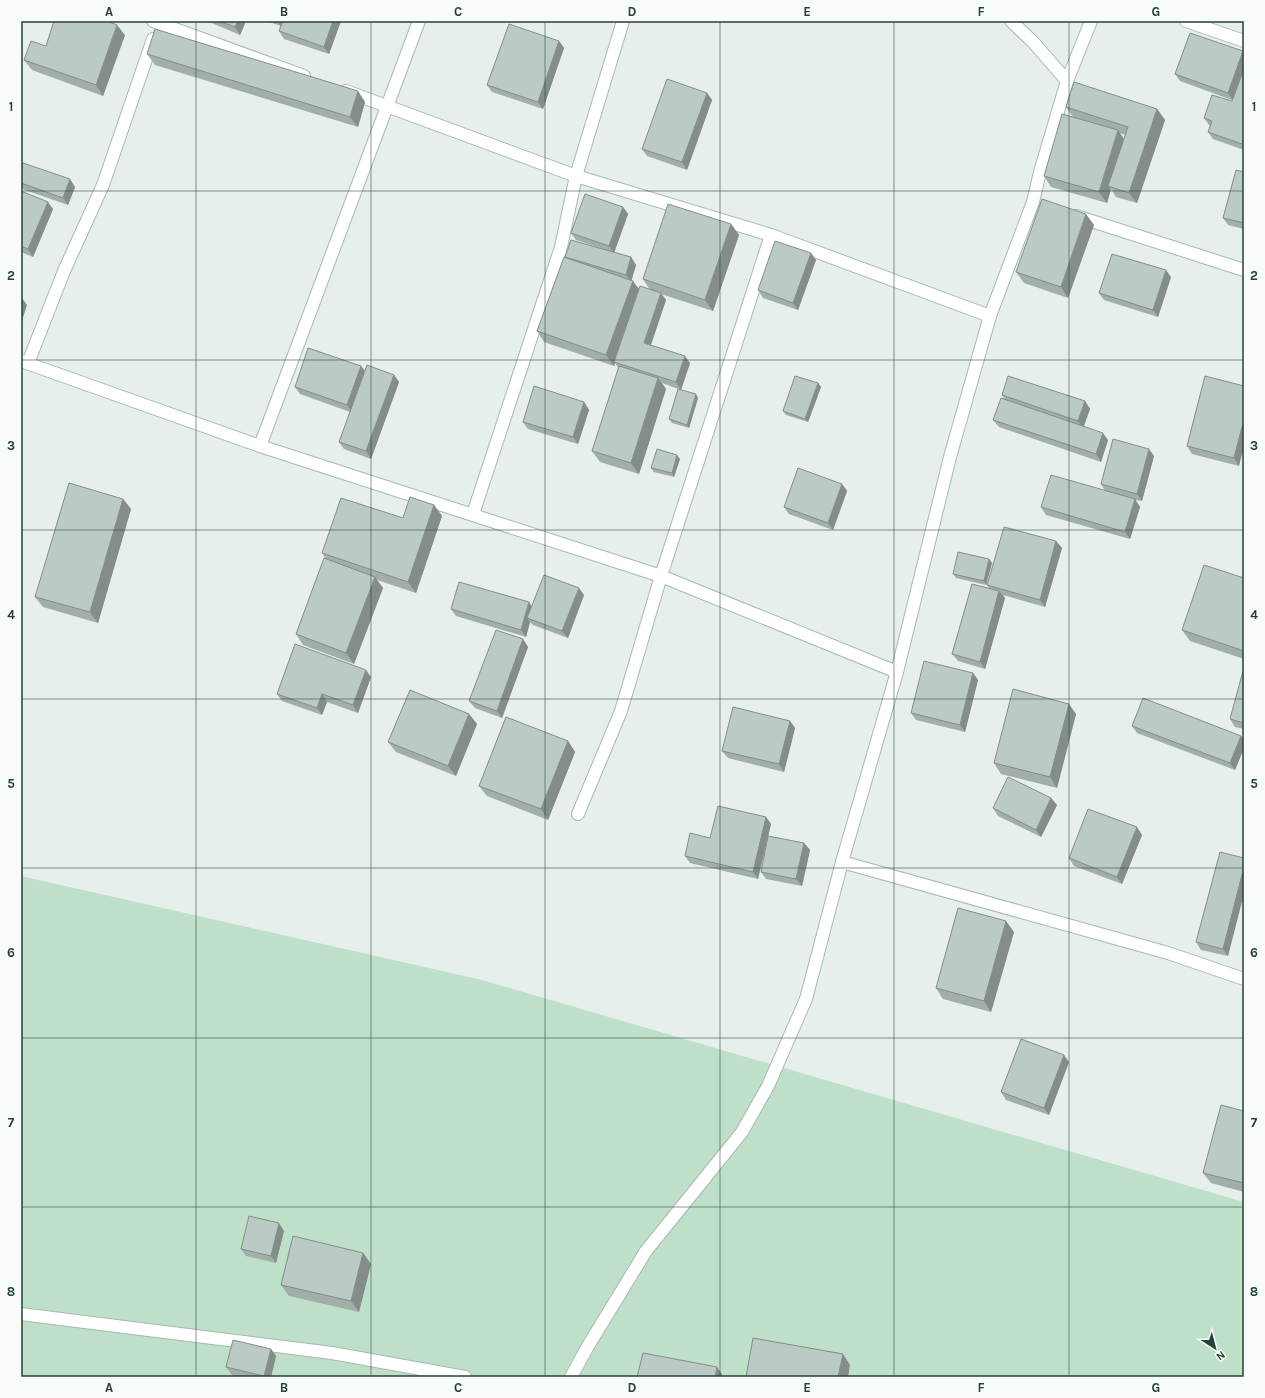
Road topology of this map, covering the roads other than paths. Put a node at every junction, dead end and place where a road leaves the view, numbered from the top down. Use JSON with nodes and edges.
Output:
{"nodes":[{"id":1,"x":419,"y":21,"type":"edge"},
{"id":2,"x":624,"y":21,"type":"edge"},
{"id":3,"x":1011,"y":21,"type":"edge"},
{"id":4,"x":1091,"y":21,"type":"edge"},
{"id":5,"x":1186,"y":21,"type":"edge"},
{"id":6,"x":157,"y":22,"type":"edge"},
{"id":7,"x":1244,"y":41,"type":"edge"},
{"id":8,"x":314,"y":79,"type":"edge"},
{"id":9,"x":1067,"y":80,"type":"junction"},
{"id":10,"x":336,"y":87,"type":"edge"},
{"id":11,"x":388,"y":106,"type":"junction"},
{"id":12,"x":576,"y":176,"type":"junction"},
{"id":13,"x":1033,"y":202,"type":"junction"},
{"id":14,"x":1048,"y":206,"type":"edge"},
{"id":15,"x":1063,"y":211,"type":"edge"},
{"id":16,"x":771,"y":235,"type":"junction"},
{"id":17,"x":1244,"y":270,"type":"edge"},
{"id":18,"x":990,"y":316,"type":"junction"},
{"id":19,"x":25,"y":362,"type":"edge"},
{"id":20,"x":260,"y":446,"type":"junction"},
{"id":21,"x":473,"y":514,"type":"junction"},
{"id":22,"x":661,"y":576,"type":"junction"},
{"id":23,"x":897,"y":672,"type":"junction"},
{"id":24,"x":578,"y":814,"type":"dead end"},
{"id":25,"x":842,"y":862,"type":"junction"},
{"id":26,"x":1244,"y":979,"type":"edge"},
{"id":27,"x":21,"y":1314,"type":"edge"},
{"id":28,"x":465,"y":1377,"type":"edge"},
{"id":29,"x":571,"y":1377,"type":"edge"}],
"edges":[{"from":1,"to":11,"type":"street"},
{"from":2,"to":12,"type":"street"},
{"from":3,"to":9,"type":"street"},
{"from":4,"to":9,"type":"street"},
{"from":5,"to":7,"type":"street"},
{"from":6,"to":8,"type":"street"},
{"from":6,"to":19,"type":"street"},
{"from":9,"to":13,"type":"street"},
{"from":10,"to":11,"type":"street"},
{"from":11,"to":12,"type":"street"},
{"from":11,"to":20,"type":"street"},
{"from":12,"to":16,"type":"street"},
{"from":12,"to":21,"type":"street"},
{"from":13,"to":14,"type":"street"},
{"from":13,"to":18,"type":"street"},
{"from":15,"to":17,"type":"street"},
{"from":16,"to":18,"type":"street"},
{"from":16,"to":22,"type":"street"},
{"from":18,"to":23,"type":"street"},
{"from":19,"to":20,"type":"street"},
{"from":20,"to":21,"type":"street"},
{"from":21,"to":22,"type":"street"},
{"from":22,"to":23,"type":"street"},
{"from":22,"to":24,"type":"street"},
{"from":23,"to":25,"type":"street"},
{"from":25,"to":26,"type":"street"},
{"from":25,"to":29,"type":"street"},
{"from":27,"to":28,"type":"street"}]}
